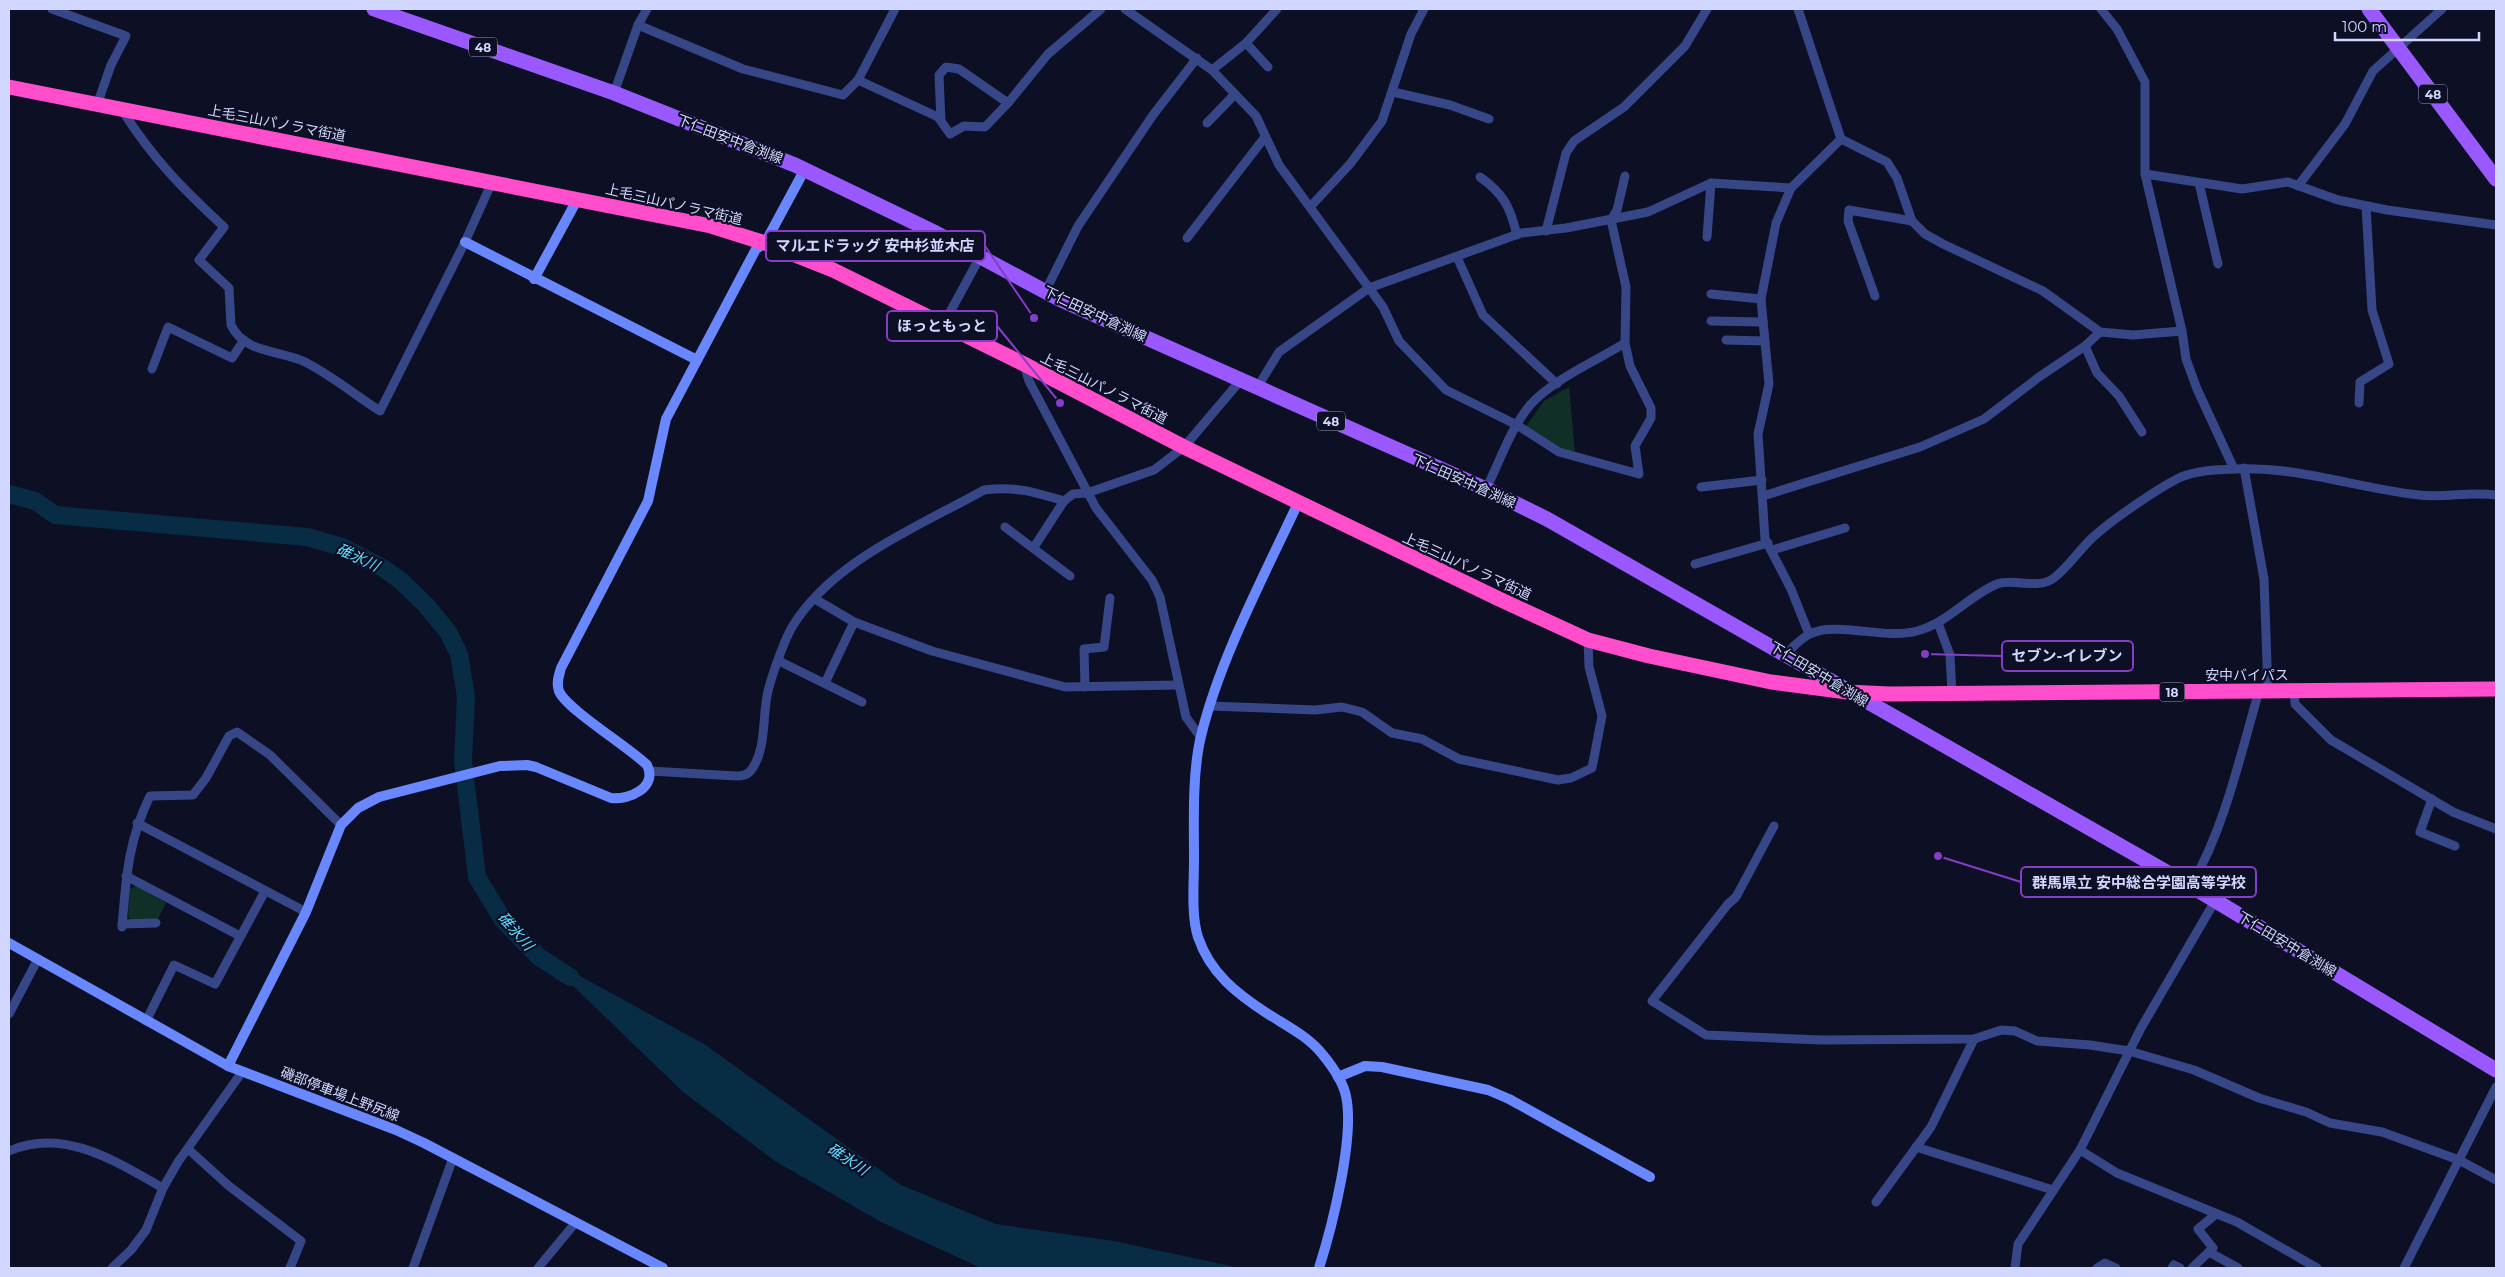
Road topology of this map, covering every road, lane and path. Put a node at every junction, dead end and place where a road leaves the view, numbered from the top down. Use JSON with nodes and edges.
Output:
{"nodes":[{"id":1,"x":52,"y":9,"type":"edge"},
{"id":2,"x":374,"y":9,"type":"edge"},
{"id":3,"x":647,"y":9,"type":"edge"},
{"id":4,"x":895,"y":9,"type":"edge"},
{"id":5,"x":1101,"y":9,"type":"edge"},
{"id":6,"x":1125,"y":9,"type":"edge"},
{"id":7,"x":1277,"y":9,"type":"edge"},
{"id":8,"x":1424,"y":9,"type":"edge"},
{"id":9,"x":1707,"y":9,"type":"edge"},
{"id":10,"x":1798,"y":9,"type":"edge"},
{"id":11,"x":2101,"y":9,"type":"edge"},
{"id":12,"x":2369,"y":9,"type":"edge"},
{"id":13,"x":2442,"y":9,"type":"edge"},
{"id":14,"x":638,"y":25,"type":"junction"},
{"id":15,"x":1246,"y":43,"type":"junction"},
{"id":16,"x":2398,"y":48,"type":"junction"},
{"id":17,"x":1197,"y":58,"type":"junction"},
{"id":18,"x":1268,"y":67,"type":"dead end"},
{"id":19,"x":1212,"y":70,"type":"junction"},
{"id":20,"x":858,"y":80,"type":"junction"},
{"id":21,"x":9,"y":87,"type":"edge"},
{"id":22,"x":1393,"y":92,"type":"junction"},
{"id":23,"x":614,"y":93,"type":"junction"},
{"id":24,"x":1235,"y":94,"type":"junction"},
{"id":25,"x":1008,"y":103,"type":"junction"},
{"id":26,"x":98,"y":105,"type":"junction"},
{"id":27,"x":122,"y":109,"type":"junction"},
{"id":28,"x":1489,"y":120,"type":"dead end"},
{"id":29,"x":941,"y":121,"type":"junction"},
{"id":30,"x":1207,"y":123,"type":"dead end"},
{"id":31,"x":1265,"y":137,"type":"junction"},
{"id":32,"x":1841,"y":139,"type":"junction"},
{"id":33,"x":805,"y":169,"type":"junction"},
{"id":34,"x":2144,"y":174,"type":"junction"},
{"id":35,"x":1625,"y":176,"type":"dead end"},
{"id":36,"x":1480,"y":177,"type":"dead end"},
{"id":37,"x":2496,"y":179,"type":"edge"},
{"id":38,"x":492,"y":182,"type":"junction"},
{"id":39,"x":1711,"y":183,"type":"junction"},
{"id":40,"x":2199,"y":183,"type":"junction"},
{"id":41,"x":2298,"y":186,"type":"junction"},
{"id":42,"x":1791,"y":188,"type":"junction"},
{"id":43,"x":577,"y":200,"type":"junction"},
{"id":44,"x":2366,"y":206,"type":"junction"},
{"id":45,"x":1310,"y":207,"type":"junction"},
{"id":46,"x":1612,"y":220,"type":"junction"},
{"id":47,"x":1912,"y":221,"type":"junction"},
{"id":48,"x":2496,"y":225,"type":"edge"},
{"id":49,"x":1546,"y":231,"type":"junction"},
{"id":50,"x":1517,"y":235,"type":"junction"},
{"id":51,"x":1707,"y":237,"type":"dead end"},
{"id":52,"x":1187,"y":238,"type":"dead end"},
{"id":53,"x":466,"y":242,"type":"junction"},
{"id":54,"x":765,"y":243,"type":"junction"},
{"id":55,"x":1457,"y":256,"type":"junction"},
{"id":56,"x":980,"y":257,"type":"junction"},
{"id":57,"x":2218,"y":264,"type":"dead end"},
{"id":58,"x":534,"y":279,"type":"junction"},
{"id":59,"x":1369,"y":288,"type":"junction"},
{"id":60,"x":1045,"y":292,"type":"junction"},
{"id":61,"x":1711,"y":294,"type":"dead end"},
{"id":62,"x":1874,"y":296,"type":"dead end"},
{"id":63,"x":1761,"y":299,"type":"junction"},
{"id":64,"x":1711,"y":321,"type":"dead end"},
{"id":65,"x":1763,"y":322,"type":"junction"},
{"id":66,"x":943,"y":325,"type":"junction"},
{"id":67,"x":2182,"y":331,"type":"junction"},
{"id":68,"x":2100,"y":332,"type":"junction"},
{"id":69,"x":244,"y":340,"type":"junction"},
{"id":70,"x":1726,"y":340,"type":"dead end"},
{"id":71,"x":1765,"y":341,"type":"junction"},
{"id":72,"x":1626,"y":343,"type":"junction"},
{"id":73,"x":2085,"y":346,"type":"junction"},
{"id":74,"x":697,"y":360,"type":"junction"},
{"id":75,"x":1024,"y":364,"type":"junction"},
{"id":76,"x":152,"y":369,"type":"dead end"},
{"id":77,"x":1240,"y":381,"type":"junction"},
{"id":78,"x":1557,"y":384,"type":"junction"},
{"id":79,"x":1257,"y":388,"type":"junction"},
{"id":80,"x":2359,"y":403,"type":"dead end"},
{"id":81,"x":1516,"y":425,"type":"junction"},
{"id":82,"x":2142,"y":432,"type":"dead end"},
{"id":83,"x":1184,"y":447,"type":"junction"},
{"id":84,"x":2244,"y":468,"type":"junction"},
{"id":85,"x":2234,"y":469,"type":"junction"},
{"id":86,"x":1762,"y":480,"type":"junction"},
{"id":87,"x":1701,"y":487,"type":"dead end"},
{"id":88,"x":1486,"y":489,"type":"junction"},
{"id":89,"x":1087,"y":493,"type":"junction"},
{"id":90,"x":2496,"y":495,"type":"edge"},
{"id":91,"x":1763,"y":496,"type":"junction"},
{"id":92,"x":1064,"y":501,"type":"junction"},
{"id":93,"x":1298,"y":502,"type":"junction"},
{"id":94,"x":1004,"y":527,"type":"dead end"},
{"id":95,"x":1845,"y":528,"type":"dead end"},
{"id":96,"x":1034,"y":547,"type":"junction"},
{"id":97,"x":1770,"y":547,"type":"junction"},
{"id":98,"x":1695,"y":564,"type":"dead end"},
{"id":99,"x":1070,"y":576,"type":"dead end"},
{"id":100,"x":1110,"y":598,"type":"dead end"},
{"id":101,"x":814,"y":599,"type":"junction"},
{"id":102,"x":854,"y":622,"type":"junction"},
{"id":103,"x":1938,"y":622,"type":"junction"},
{"id":104,"x":1808,"y":634,"type":"junction"},
{"id":105,"x":1588,"y":640,"type":"junction"},
{"id":106,"x":1786,"y":654,"type":"junction"},
{"id":107,"x":779,"y":661,"type":"junction"},
{"id":108,"x":825,"y":683,"type":"junction"},
{"id":109,"x":1178,"y":685,"type":"junction"},
{"id":110,"x":1085,"y":687,"type":"junction"},
{"id":111,"x":2496,"y":690,"type":"edge"},
{"id":112,"x":2263,"y":691,"type":"junction"},
{"id":113,"x":2294,"y":691,"type":"junction"},
{"id":114,"x":1847,"y":692,"type":"junction"},
{"id":115,"x":1952,"y":694,"type":"junction"},
{"id":116,"x":862,"y":702,"type":"dead end"},
{"id":117,"x":1210,"y":706,"type":"junction"},
{"id":118,"x":1200,"y":738,"type":"junction"},
{"id":119,"x":650,"y":771,"type":"junction"},
{"id":120,"x":2432,"y":799,"type":"junction"},
{"id":121,"x":137,"y":823,"type":"junction"},
{"id":122,"x":341,"y":826,"type":"junction"},
{"id":123,"x":1774,"y":826,"type":"dead end"},
{"id":124,"x":2496,"y":829,"type":"edge"},
{"id":125,"x":2455,"y":846,"type":"dead end"},
{"id":126,"x":126,"y":876,"type":"junction"},
{"id":127,"x":2191,"y":886,"type":"junction"},
{"id":128,"x":265,"y":891,"type":"junction"},
{"id":129,"x":2216,"y":902,"type":"junction"},
{"id":130,"x":306,"y":912,"type":"junction"},
{"id":131,"x":156,"y":923,"type":"dead end"},
{"id":132,"x":240,"y":936,"type":"junction"},
{"id":133,"x":9,"y":943,"type":"edge"},
{"id":134,"x":38,"y":958,"type":"junction"},
{"id":135,"x":9,"y":1014,"type":"edge"},
{"id":136,"x":146,"y":1021,"type":"junction"},
{"id":137,"x":1974,"y":1039,"type":"junction"},
{"id":138,"x":2128,"y":1052,"type":"junction"},
{"id":139,"x":228,"y":1066,"type":"junction"},
{"id":140,"x":2496,"y":1070,"type":"edge"},
{"id":141,"x":242,"y":1072,"type":"junction"},
{"id":142,"x":1338,"y":1077,"type":"junction"},
{"id":143,"x":2496,"y":1087,"type":"edge"},
{"id":144,"x":1916,"y":1147,"type":"junction"},
{"id":145,"x":188,"y":1149,"type":"junction"},
{"id":146,"x":2080,"y":1150,"type":"junction"},
{"id":147,"x":9,"y":1151,"type":"edge"},
{"id":148,"x":454,"y":1158,"type":"junction"},
{"id":149,"x":2459,"y":1160,"type":"junction"},
{"id":150,"x":1650,"y":1177,"type":"dead end"},
{"id":151,"x":2496,"y":1180,"type":"edge"},
{"id":152,"x":163,"y":1188,"type":"junction"},
{"id":153,"x":2052,"y":1190,"type":"junction"},
{"id":154,"x":1876,"y":1202,"type":"dead end"},
{"id":155,"x":2216,"y":1214,"type":"junction"},
{"id":156,"x":576,"y":1222,"type":"junction"},
{"id":157,"x":2209,"y":1252,"type":"junction"},
{"id":158,"x":1320,"y":1266,"type":"edge"},
{"id":159,"x":112,"y":1268,"type":"edge"},
{"id":160,"x":290,"y":1268,"type":"edge"},
{"id":161,"x":413,"y":1268,"type":"edge"},
{"id":162,"x":538,"y":1268,"type":"edge"},
{"id":163,"x":663,"y":1268,"type":"edge"},
{"id":164,"x":2015,"y":1268,"type":"edge"},
{"id":165,"x":2097,"y":1268,"type":"edge"},
{"id":166,"x":2116,"y":1268,"type":"edge"},
{"id":167,"x":2172,"y":1268,"type":"edge"},
{"id":168,"x":2180,"y":1268,"type":"edge"},
{"id":169,"x":2192,"y":1268,"type":"edge"},
{"id":170,"x":2238,"y":1268,"type":"edge"},
{"id":171,"x":2317,"y":1268,"type":"edge"},
{"id":172,"x":2404,"y":1268,"type":"edge"}],
"edges":[{"from":1,"to":26,"type":"street"},
{"from":2,"to":23,"type":"main road","name":"下仁田安中倉渕線","number":"48"},
{"from":3,"to":14,"type":"street"},
{"from":4,"to":20,"type":"street"},
{"from":5,"to":25,"type":"street"},
{"from":6,"to":17,"type":"street"},
{"from":7,"to":15,"type":"street"},
{"from":8,"to":22,"type":"street"},
{"from":9,"to":49,"type":"street"},
{"from":10,"to":32,"type":"street"},
{"from":11,"to":34,"type":"street"},
{"from":12,"to":16,"type":"main road","number":"48"},
{"from":13,"to":16,"type":"street"},
{"from":14,"to":20,"type":"street"},
{"from":14,"to":23,"type":"street"},
{"from":15,"to":18,"type":"street"},
{"from":15,"to":19,"type":"street"},
{"from":16,"to":37,"type":"main road","number":"48"},
{"from":16,"to":41,"type":"street"},
{"from":17,"to":19,"type":"street"},
{"from":17,"to":60,"type":"street"},
{"from":19,"to":24,"type":"street"},
{"from":20,"to":29,"type":"street"},
{"from":21,"to":26,"type":"highway","name":"上毛三山パノラマ街道","number":"18"},
{"from":22,"to":28,"type":"street"},
{"from":22,"to":45,"type":"street"},
{"from":23,"to":33,"type":"main road","name":"下仁田安中倉渕線","number":"48"},
{"from":24,"to":30,"type":"street"},
{"from":24,"to":31,"type":"street"},
{"from":25,"to":29,"type":"street"},
{"from":25,"to":29,"type":"street"},
{"from":26,"to":27,"type":"highway","name":"上毛三山パノラマ街道","number":"18"},
{"from":27,"to":38,"type":"highway","name":"上毛三山パノラマ街道","number":"18"},
{"from":27,"to":69,"type":"street"},
{"from":31,"to":45,"type":"street"},
{"from":31,"to":52,"type":"street"},
{"from":32,"to":42,"type":"street"},
{"from":32,"to":47,"type":"street"},
{"from":33,"to":54,"type":"street"},
{"from":33,"to":56,"type":"main road","name":"下仁田安中倉渕線","number":"48"},
{"from":34,"to":40,"type":"street"},
{"from":34,"to":67,"type":"street"},
{"from":35,"to":46,"type":"street"},
{"from":36,"to":50,"type":"street"},
{"from":38,"to":43,"type":"highway","name":"上毛三山パノラマ街道","number":"18"},
{"from":38,"to":53,"type":"street"},
{"from":39,"to":42,"type":"street"},
{"from":39,"to":46,"type":"street"},
{"from":39,"to":51,"type":"street"},
{"from":40,"to":41,"type":"street"},
{"from":40,"to":57,"type":"street"},
{"from":41,"to":44,"type":"street"},
{"from":42,"to":63,"type":"street"},
{"from":43,"to":54,"type":"highway","name":"上毛三山パノラマ街道","number":"18"},
{"from":43,"to":58,"type":"street"},
{"from":44,"to":48,"type":"street"},
{"from":44,"to":80,"type":"street"},
{"from":45,"to":59,"type":"street"},
{"from":46,"to":49,"type":"street"},
{"from":46,"to":72,"type":"street"},
{"from":47,"to":62,"type":"street"},
{"from":47,"to":68,"type":"street"},
{"from":49,"to":50,"type":"street"},
{"from":50,"to":55,"type":"street"},
{"from":53,"to":58,"type":"street"},
{"from":53,"to":69,"type":"street"},
{"from":54,"to":66,"type":"highway","name":"上毛三山パノラマ街道","number":"18"},
{"from":54,"to":74,"type":"street"},
{"from":55,"to":59,"type":"street"},
{"from":55,"to":78,"type":"street"},
{"from":56,"to":60,"type":"main road","name":"下仁田安中倉渕線","number":"48"},
{"from":56,"to":66,"type":"street"},
{"from":58,"to":74,"type":"street"},
{"from":59,"to":79,"type":"street"},
{"from":59,"to":81,"type":"street"},
{"from":60,"to":77,"type":"main road","name":"下仁田安中倉渕線","number":"48"},
{"from":61,"to":63,"type":"street"},
{"from":63,"to":65,"type":"street"},
{"from":64,"to":65,"type":"street"},
{"from":65,"to":71,"type":"street"},
{"from":66,"to":75,"type":"highway","name":"上毛三山パノラマ街道","number":"18"},
{"from":67,"to":68,"type":"street"},
{"from":67,"to":85,"type":"street"},
{"from":68,"to":73,"type":"street"},
{"from":69,"to":76,"type":"street"},
{"from":70,"to":71,"type":"street"},
{"from":71,"to":86,"type":"street"},
{"from":72,"to":78,"type":"street"},
{"from":72,"to":81,"type":"street"},
{"from":73,"to":82,"type":"street"},
{"from":73,"to":91,"type":"street"},
{"from":74,"to":119,"type":"street"},
{"from":75,"to":83,"type":"highway","name":"上毛三山パノラマ街道","number":"18"},
{"from":75,"to":89,"type":"street"},
{"from":77,"to":79,"type":"main road","name":"下仁田安中倉渕線","number":"48"},
{"from":77,"to":83,"type":"street"},
{"from":78,"to":81,"type":"street"},
{"from":79,"to":88,"type":"main road","name":"下仁田安中倉渕線","number":"48"},
{"from":81,"to":88,"type":"street"},
{"from":83,"to":89,"type":"street"},
{"from":83,"to":93,"type":"highway","name":"上毛三山パノラマ街道","number":"18"},
{"from":84,"to":85,"type":"street"},
{"from":84,"to":90,"type":"street"},
{"from":84,"to":112,"type":"street"},
{"from":85,"to":103,"type":"street"},
{"from":86,"to":87,"type":"street"},
{"from":86,"to":91,"type":"street"},
{"from":88,"to":106,"type":"main road","name":"下仁田安中倉渕線","number":"48"},
{"from":89,"to":92,"type":"street"},
{"from":89,"to":109,"type":"street"},
{"from":91,"to":97,"type":"street"},
{"from":92,"to":96,"type":"street"},
{"from":92,"to":101,"type":"street"},
{"from":93,"to":105,"type":"highway","name":"上毛三山パノラマ街道","number":"18"},
{"from":93,"to":117,"type":"street"},
{"from":94,"to":96,"type":"street"},
{"from":95,"to":97,"type":"street"},
{"from":96,"to":99,"type":"street"},
{"from":97,"to":98,"type":"street"},
{"from":97,"to":104,"type":"street"},
{"from":100,"to":110,"type":"street"},
{"from":101,"to":102,"type":"street"},
{"from":101,"to":107,"type":"street"},
{"from":102,"to":108,"type":"street"},
{"from":102,"to":110,"type":"street"},
{"from":103,"to":104,"type":"street"},
{"from":103,"to":115,"type":"street"},
{"from":104,"to":106,"type":"street"},
{"from":105,"to":114,"type":"highway","name":"上毛三山パノラマ街道","number":"18"},
{"from":105,"to":117,"type":"street"},
{"from":106,"to":114,"type":"main road","name":"下仁田安中倉渕線","number":"48"},
{"from":107,"to":108,"type":"street"},
{"from":107,"to":119,"type":"street"},
{"from":108,"to":116,"type":"street"},
{"from":109,"to":110,"type":"street"},
{"from":109,"to":118,"type":"street"},
{"from":111,"to":113,"type":"highway","name":"安中バイパス","number":"18"},
{"from":112,"to":113,"type":"highway","name":"安中バイパス","number":"18"},
{"from":112,"to":115,"type":"highway","name":"安中バイパス","number":"18"},
{"from":112,"to":127,"type":"street"},
{"from":113,"to":120,"type":"street"},
{"from":114,"to":115,"type":"highway","name":"安中バイパス","number":"18"},
{"from":114,"to":127,"type":"main road","name":"下仁田安中倉渕線","number":"48"},
{"from":117,"to":118,"type":"street"},
{"from":118,"to":142,"type":"street"},
{"from":119,"to":122,"type":"street"},
{"from":120,"to":124,"type":"street"},
{"from":120,"to":125,"type":"street"},
{"from":121,"to":122,"type":"street"},
{"from":121,"to":126,"type":"street"},
{"from":121,"to":128,"type":"street"},
{"from":122,"to":130,"type":"street"},
{"from":123,"to":137,"type":"street"},
{"from":126,"to":131,"type":"street"},
{"from":126,"to":132,"type":"street"},
{"from":127,"to":129,"type":"main road","name":"下仁田安中倉渕線","number":"48"},
{"from":128,"to":130,"type":"street"},
{"from":128,"to":132,"type":"street"},
{"from":129,"to":138,"type":"street"},
{"from":129,"to":140,"type":"main road","name":"下仁田安中倉渕線","number":"48"},
{"from":130,"to":139,"type":"street"},
{"from":132,"to":136,"type":"street"},
{"from":133,"to":134,"type":"street","name":"磯部停車場上野尻線"},
{"from":134,"to":135,"type":"street"},
{"from":134,"to":136,"type":"street","name":"磯部停車場上野尻線"},
{"from":136,"to":139,"type":"street","name":"磯部停車場上野尻線"},
{"from":137,"to":138,"type":"street"},
{"from":137,"to":144,"type":"street"},
{"from":138,"to":146,"type":"street"},
{"from":138,"to":149,"type":"street"},
{"from":139,"to":141,"type":"street","name":"磯部停車場上野尻線"},
{"from":141,"to":145,"type":"street"},
{"from":141,"to":148,"type":"street","name":"磯部停車場上野尻線"},
{"from":142,"to":150,"type":"street"},
{"from":142,"to":158,"type":"street"},
{"from":143,"to":149,"type":"street"},
{"from":144,"to":153,"type":"street"},
{"from":144,"to":154,"type":"street"},
{"from":145,"to":152,"type":"street"},
{"from":145,"to":160,"type":"street"},
{"from":146,"to":153,"type":"street"},
{"from":146,"to":155,"type":"street"},
{"from":147,"to":152,"type":"street"},
{"from":148,"to":156,"type":"street","name":"磯部停車場上野尻線"},
{"from":148,"to":161,"type":"street"},
{"from":149,"to":151,"type":"street"},
{"from":149,"to":172,"type":"street"},
{"from":152,"to":159,"type":"street"},
{"from":153,"to":164,"type":"street"},
{"from":155,"to":157,"type":"street"},
{"from":155,"to":171,"type":"street"},
{"from":156,"to":162,"type":"street"},
{"from":156,"to":163,"type":"street","name":"磯部停車場上野尻線"},
{"from":157,"to":169,"type":"street"},
{"from":157,"to":170,"type":"street"},
{"from":165,"to":166,"type":"street"},
{"from":167,"to":168,"type":"street"}]}
